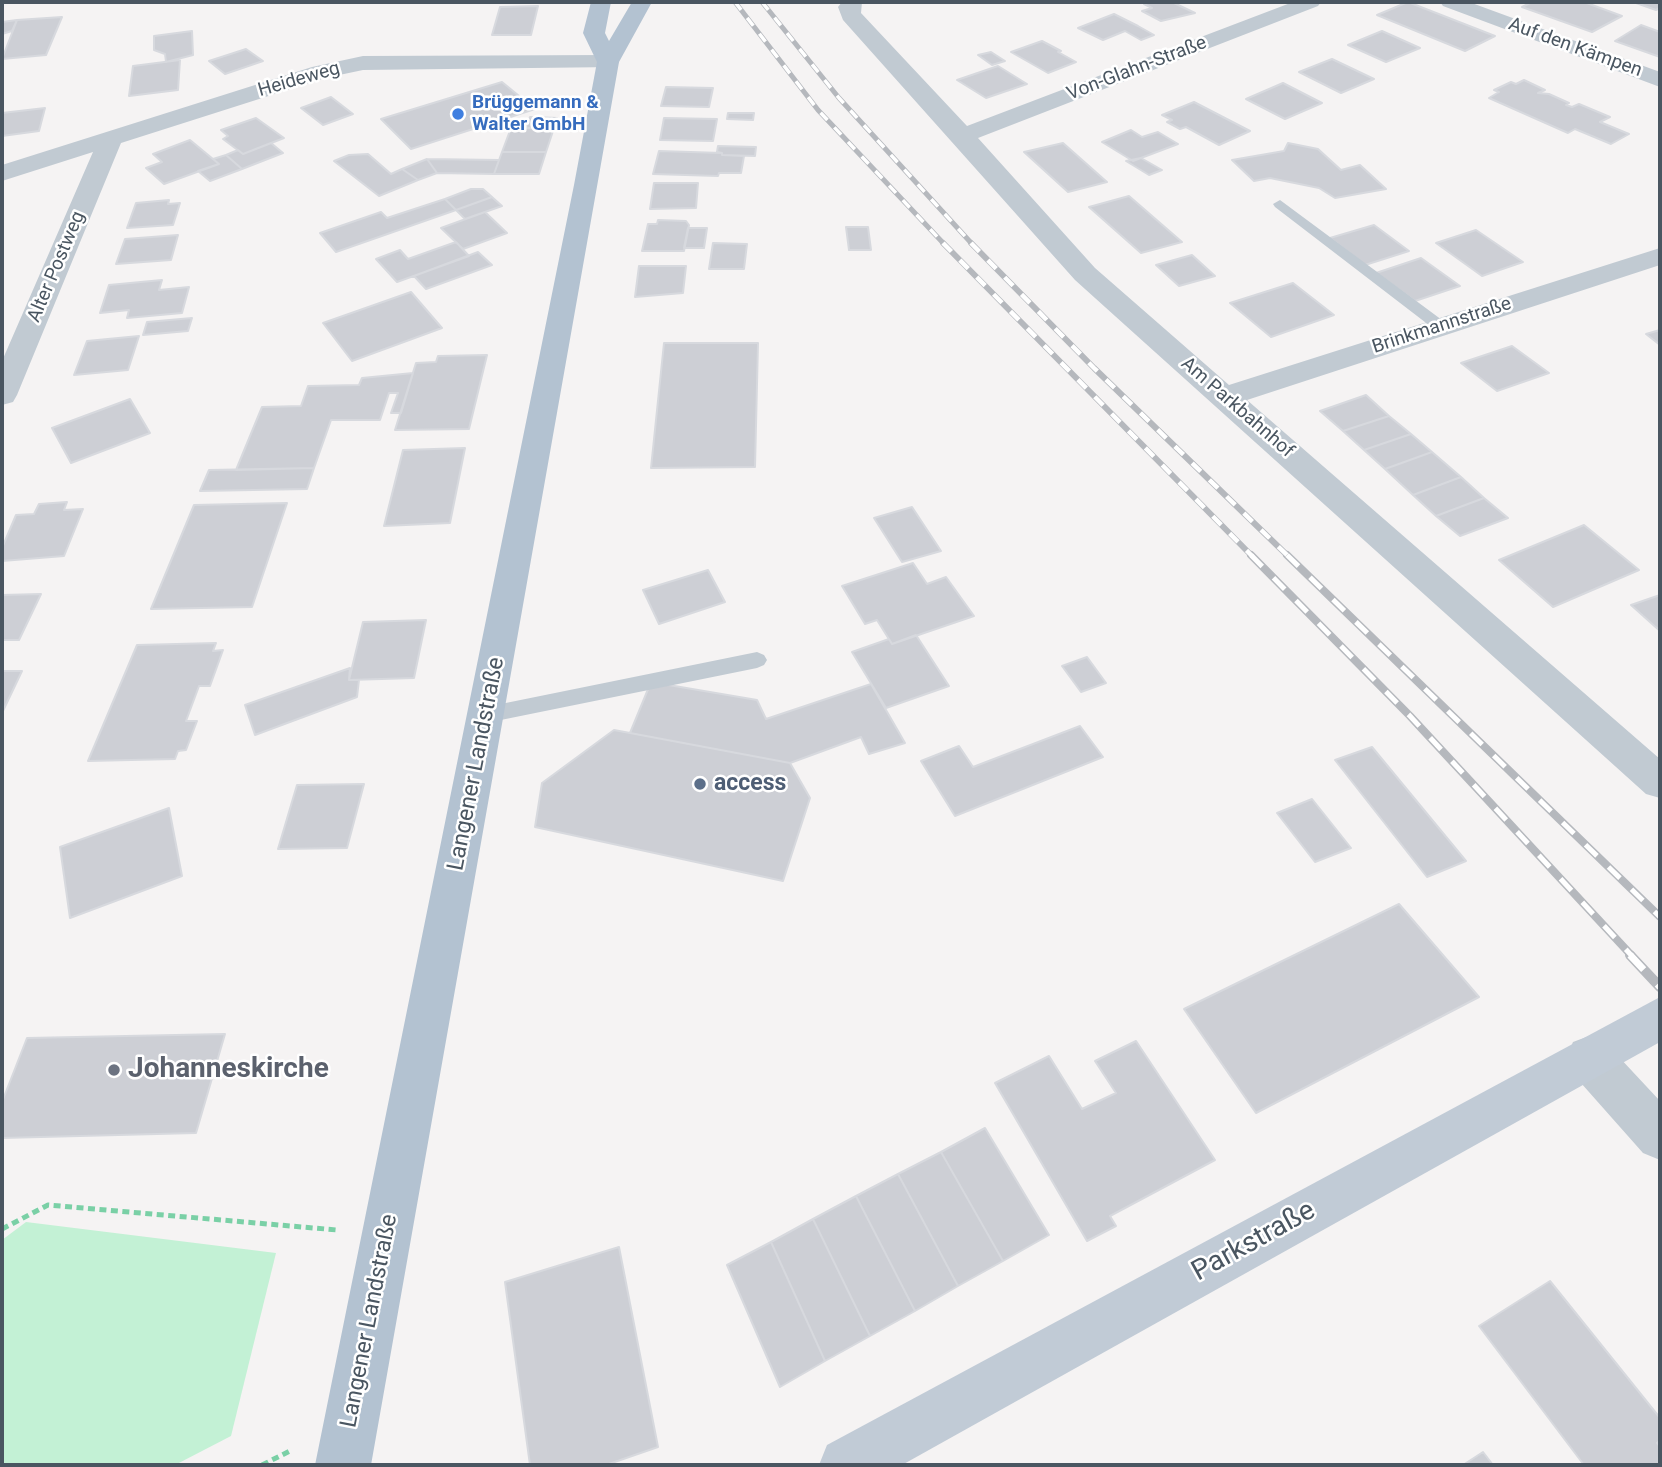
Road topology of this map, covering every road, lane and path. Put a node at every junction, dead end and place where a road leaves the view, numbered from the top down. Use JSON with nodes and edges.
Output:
{"nodes":[{"id":1,"x":601,"y":2,"type":"edge"},
{"id":2,"x":642,"y":2,"type":"edge"},
{"id":3,"x":852,"y":2,"type":"edge"},
{"id":4,"x":1311,"y":2,"type":"edge"},
{"id":5,"x":1450,"y":2,"type":"edge"},
{"id":6,"x":608,"y":62,"type":"junction"},
{"id":7,"x":1660,"y":80,"type":"edge"},
{"id":8,"x":963,"y":136,"type":"junction"},
{"id":9,"x":111,"y":138,"type":"junction"},
{"id":10,"x":2,"y":173,"type":"edge"},
{"id":11,"x":1280,"y":204,"type":"dead end"},
{"id":12,"x":1660,"y":256,"type":"edge"},
{"id":13,"x":1440,"y":326,"type":"junction"},
{"id":14,"x":2,"y":395,"type":"edge"},
{"id":15,"x":1224,"y":397,"type":"junction"},
{"id":16,"x":757,"y":660,"type":"dead end"},
{"id":17,"x":486,"y":715,"type":"junction"},
{"id":18,"x":1660,"y":782,"type":"edge"},
{"id":19,"x":1660,"y":1018,"type":"edge"},
{"id":20,"x":1589,"y":1058,"type":"junction"},
{"id":21,"x":1660,"y":1136,"type":"edge"},
{"id":22,"x":2,"y":1229,"type":"edge"},
{"id":23,"x":387,"y":1234,"type":"junction"},
{"id":24,"x":343,"y":1465,"type":"edge"},
{"id":25,"x":847,"y":1465,"type":"edge"}],
"edges":[{"from":1,"to":6,"type":"main road"},
{"from":2,"to":6,"type":"main road","name":"Langener Landstraße"},
{"from":3,"to":8,"type":"street","name":"Am Parkbahnhof"},
{"from":4,"to":8,"type":"street","name":"Von-Glahn-Straße"},
{"from":5,"to":7,"type":"street","name":"Auf den Kämpen"},
{"from":6,"to":9,"type":"street","name":"Heideweg"},
{"from":6,"to":17,"type":"main road","name":"Langener Landstraße"},
{"from":8,"to":15,"type":"street","name":"Am Parkbahnhof"},
{"from":9,"to":10,"type":"street","name":"Heideweg"},
{"from":9,"to":14,"type":"street","name":"Alter Postweg"},
{"from":11,"to":13,"type":"lane"},
{"from":12,"to":13,"type":"street","name":"Brinkmannstraße"},
{"from":13,"to":15,"type":"street","name":"Brinkmannstraße"},
{"from":15,"to":18,"type":"street","name":"Am Parkbahnhof"},
{"from":16,"to":17,"type":"lane"},
{"from":17,"to":23,"type":"main road","name":"Langener Landstraße"},
{"from":19,"to":20,"type":"street","name":"Parkstraße"},
{"from":20,"to":21,"type":"street"},
{"from":20,"to":25,"type":"street","name":"Parkstraße"},
{"from":22,"to":23,"type":"path"},
{"from":23,"to":24,"type":"main road","name":"Langener Landstraße"}]}
